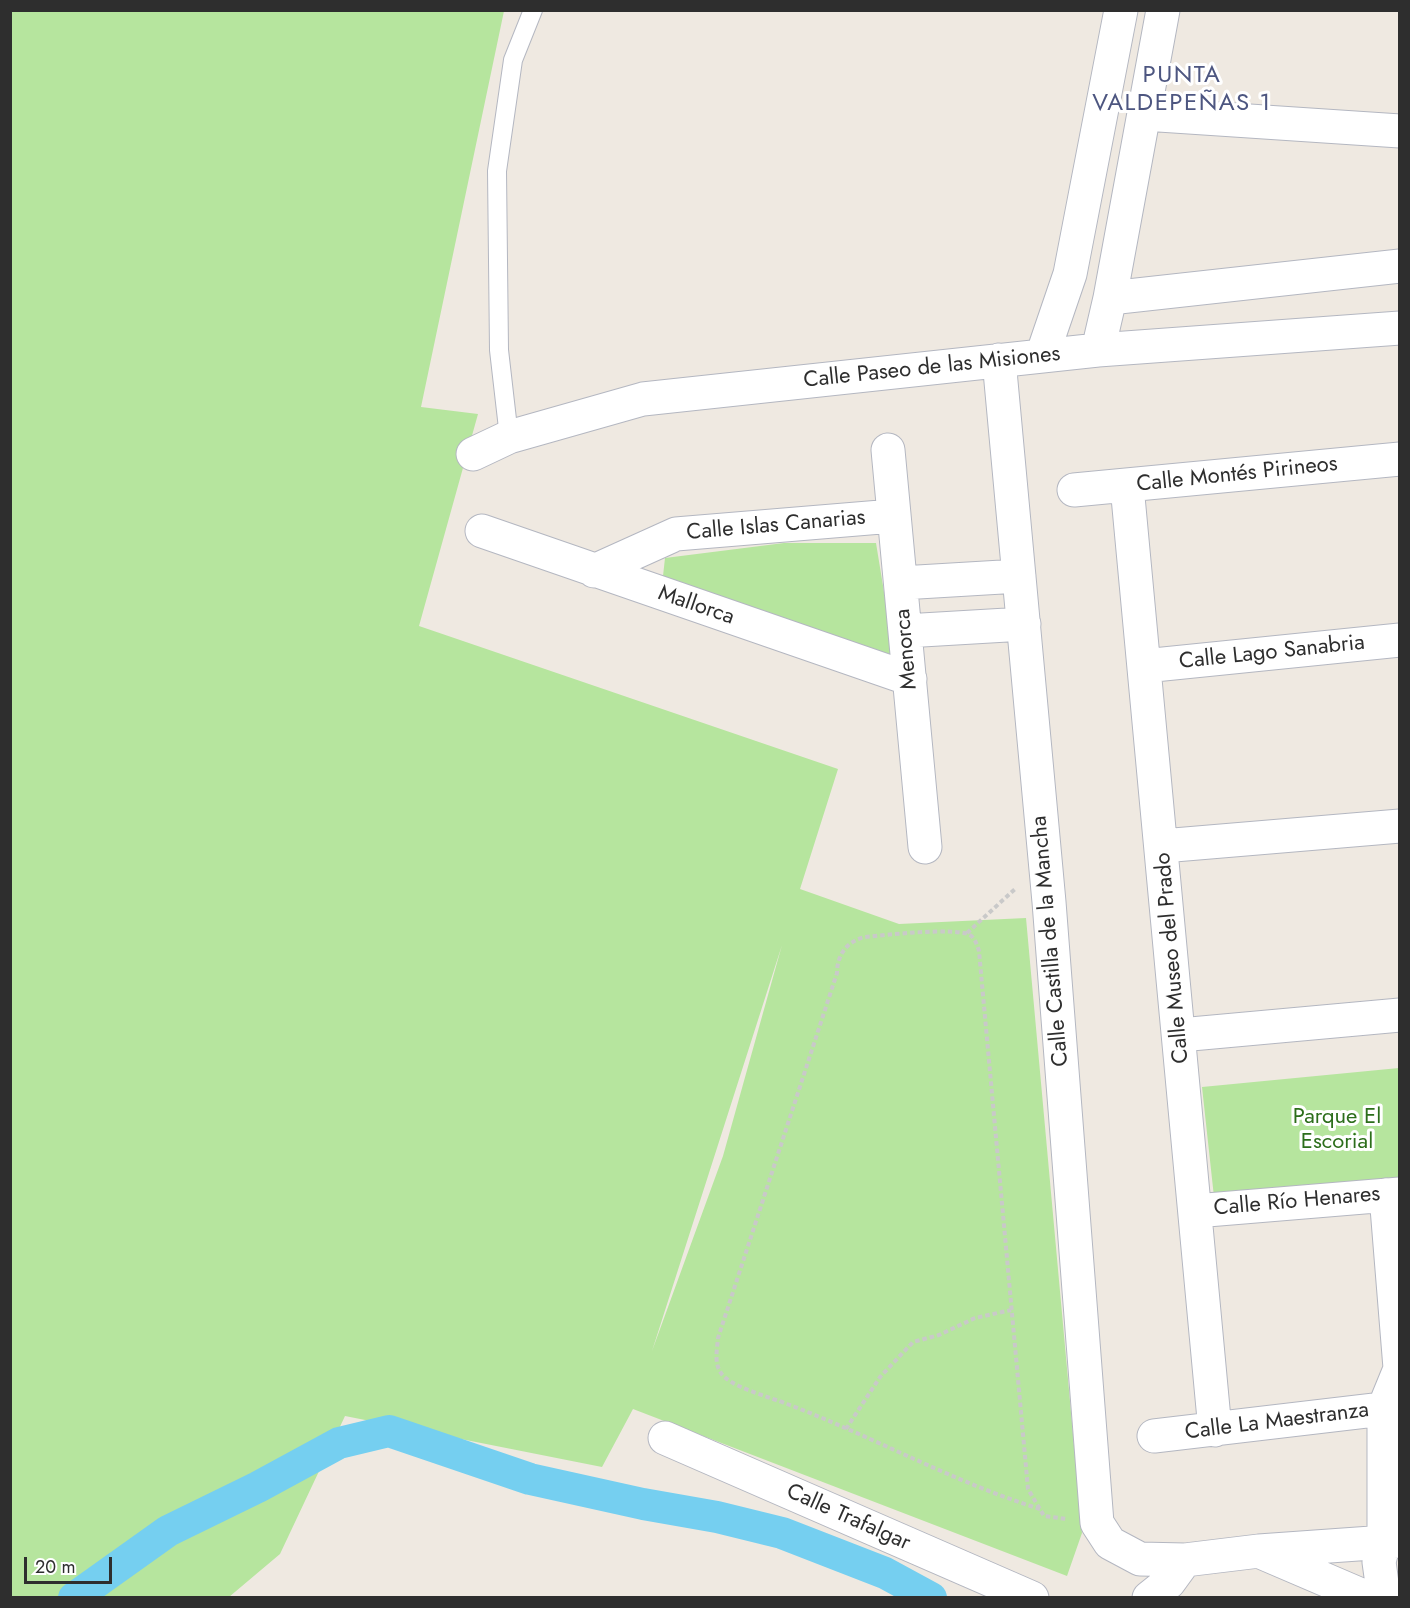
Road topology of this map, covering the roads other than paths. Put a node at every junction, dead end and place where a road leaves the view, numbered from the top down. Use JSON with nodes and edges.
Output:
{"nodes":[{"id":1,"x":533,"y":10,"type":"edge"},
{"id":2,"x":1120,"y":10,"type":"edge"},
{"id":3,"x":1163,"y":10,"type":"edge"},
{"id":4,"x":1144,"y":114,"type":"junction"},
{"id":5,"x":1400,"y":131,"type":"edge"},
{"id":6,"x":1400,"y":266,"type":"edge"},
{"id":7,"x":1110,"y":298,"type":"junction"},
{"id":8,"x":1400,"y":328,"type":"edge"},
{"id":9,"x":1098,"y":350,"type":"junction"},
{"id":10,"x":1042,"y":356,"type":"junction"},
{"id":11,"x":999,"y":360,"type":"junction"},
{"id":12,"x":509,"y":437,"type":"junction"},
{"id":13,"x":888,"y":450,"type":"dead end"},
{"id":14,"x":473,"y":454,"type":"dead end"},
{"id":15,"x":1400,"y":459,"type":"edge"},
{"id":16,"x":1127,"y":486,"type":"junction"},
{"id":17,"x":1074,"y":490,"type":"dead end"},
{"id":18,"x":893,"y":516,"type":"junction"},
{"id":19,"x":482,"y":531,"type":"dead end"},
{"id":20,"x":594,"y":571,"type":"junction"},
{"id":21,"x":1019,"y":576,"type":"junction"},
{"id":22,"x":901,"y":583,"type":"junction"},
{"id":23,"x":1024,"y":624,"type":"junction"},
{"id":24,"x":905,"y":631,"type":"junction"},
{"id":25,"x":1400,"y":640,"type":"edge"},
{"id":26,"x":1144,"y":666,"type":"junction"},
{"id":27,"x":910,"y":678,"type":"junction"},
{"id":28,"x":1400,"y":826,"type":"edge"},
{"id":29,"x":1162,"y":846,"type":"junction"},
{"id":30,"x":925,"y":847,"type":"dead end"},
{"id":31,"x":1400,"y":1015,"type":"edge"},
{"id":32,"x":1180,"y":1035,"type":"junction"},
{"id":33,"x":1393,"y":1194,"type":"edge"},
{"id":34,"x":1195,"y":1211,"type":"junction"},
{"id":35,"x":1400,"y":1368,"type":"edge"},
{"id":36,"x":1392,"y":1408,"type":"edge"},
{"id":37,"x":1215,"y":1430,"type":"junction"},
{"id":38,"x":1154,"y":1436,"type":"dead end"},
{"id":39,"x":665,"y":1438,"type":"dead end"},
{"id":40,"x":1392,"y":1541,"type":"edge"},
{"id":41,"x":1259,"y":1551,"type":"junction"},
{"id":42,"x":1185,"y":1560,"type":"junction"},
{"id":43,"x":1032,"y":1598,"type":"edge"},
{"id":44,"x":1149,"y":1598,"type":"edge"},
{"id":45,"x":1368,"y":1598,"type":"edge"},
{"id":46,"x":1384,"y":1598,"type":"edge"}],
"edges":[{"from":1,"to":12,"type":"lane"},
{"from":2,"to":10,"type":"street"},
{"from":3,"to":4,"type":"street"},
{"from":4,"to":5,"type":"street"},
{"from":4,"to":7,"type":"street"},
{"from":6,"to":7,"type":"street"},
{"from":7,"to":9,"type":"street"},
{"from":8,"to":9,"type":"street","name":"Calle Paseo de las Misiones"},
{"from":9,"to":10,"type":"street","name":"Calle Paseo de las Misiones"},
{"from":10,"to":11,"type":"street","name":"Calle Paseo de las Misiones"},
{"from":11,"to":12,"type":"street","name":"Calle Paseo de las Misiones"},
{"from":11,"to":21,"type":"street","name":"Calle Castilla de la Mancha"},
{"from":12,"to":14,"type":"street","name":"Calle Paseo de las Misiones"},
{"from":13,"to":18,"type":"street","name":"Menorca"},
{"from":15,"to":16,"type":"street","name":"Calle Montés Pirineos"},
{"from":16,"to":17,"type":"street","name":"Calle Montés Pirineos"},
{"from":16,"to":26,"type":"street","name":"Calle Museo del Prado"},
{"from":18,"to":20,"type":"street","name":"Calle Islas Canarias"},
{"from":18,"to":22,"type":"street","name":"Menorca"},
{"from":19,"to":20,"type":"street","name":"Mallorca"},
{"from":20,"to":27,"type":"street","name":"Mallorca"},
{"from":21,"to":22,"type":"street"},
{"from":21,"to":23,"type":"street","name":"Calle Castilla de la Mancha"},
{"from":22,"to":24,"type":"street","name":"Menorca"},
{"from":23,"to":24,"type":"street"},
{"from":23,"to":42,"type":"street","name":"Calle Castilla de la Mancha"},
{"from":24,"to":27,"type":"street","name":"Menorca"},
{"from":25,"to":26,"type":"street","name":"Calle Lago Sanabria"},
{"from":26,"to":29,"type":"street","name":"Calle Museo del Prado"},
{"from":27,"to":30,"type":"street","name":"Menorca"},
{"from":28,"to":29,"type":"street"},
{"from":29,"to":32,"type":"street","name":"Calle Museo del Prado"},
{"from":31,"to":32,"type":"street"},
{"from":32,"to":34,"type":"street","name":"Calle Museo del Prado"},
{"from":33,"to":34,"type":"street","name":"Calle Río Henares"},
{"from":33,"to":35,"type":"street"},
{"from":34,"to":37,"type":"street","name":"Calle Museo del Prado"},
{"from":35,"to":36,"type":"street"},
{"from":36,"to":37,"type":"street","name":"Calle La Maestranza"},
{"from":36,"to":40,"type":"street"},
{"from":37,"to":38,"type":"street","name":"Calle La Maestranza"},
{"from":39,"to":43,"type":"street","name":"Calle Trafalgar"},
{"from":40,"to":41,"type":"street"},
{"from":40,"to":46,"type":"street"},
{"from":41,"to":42,"type":"street"},
{"from":41,"to":45,"type":"street"},
{"from":42,"to":44,"type":"street"}]}
